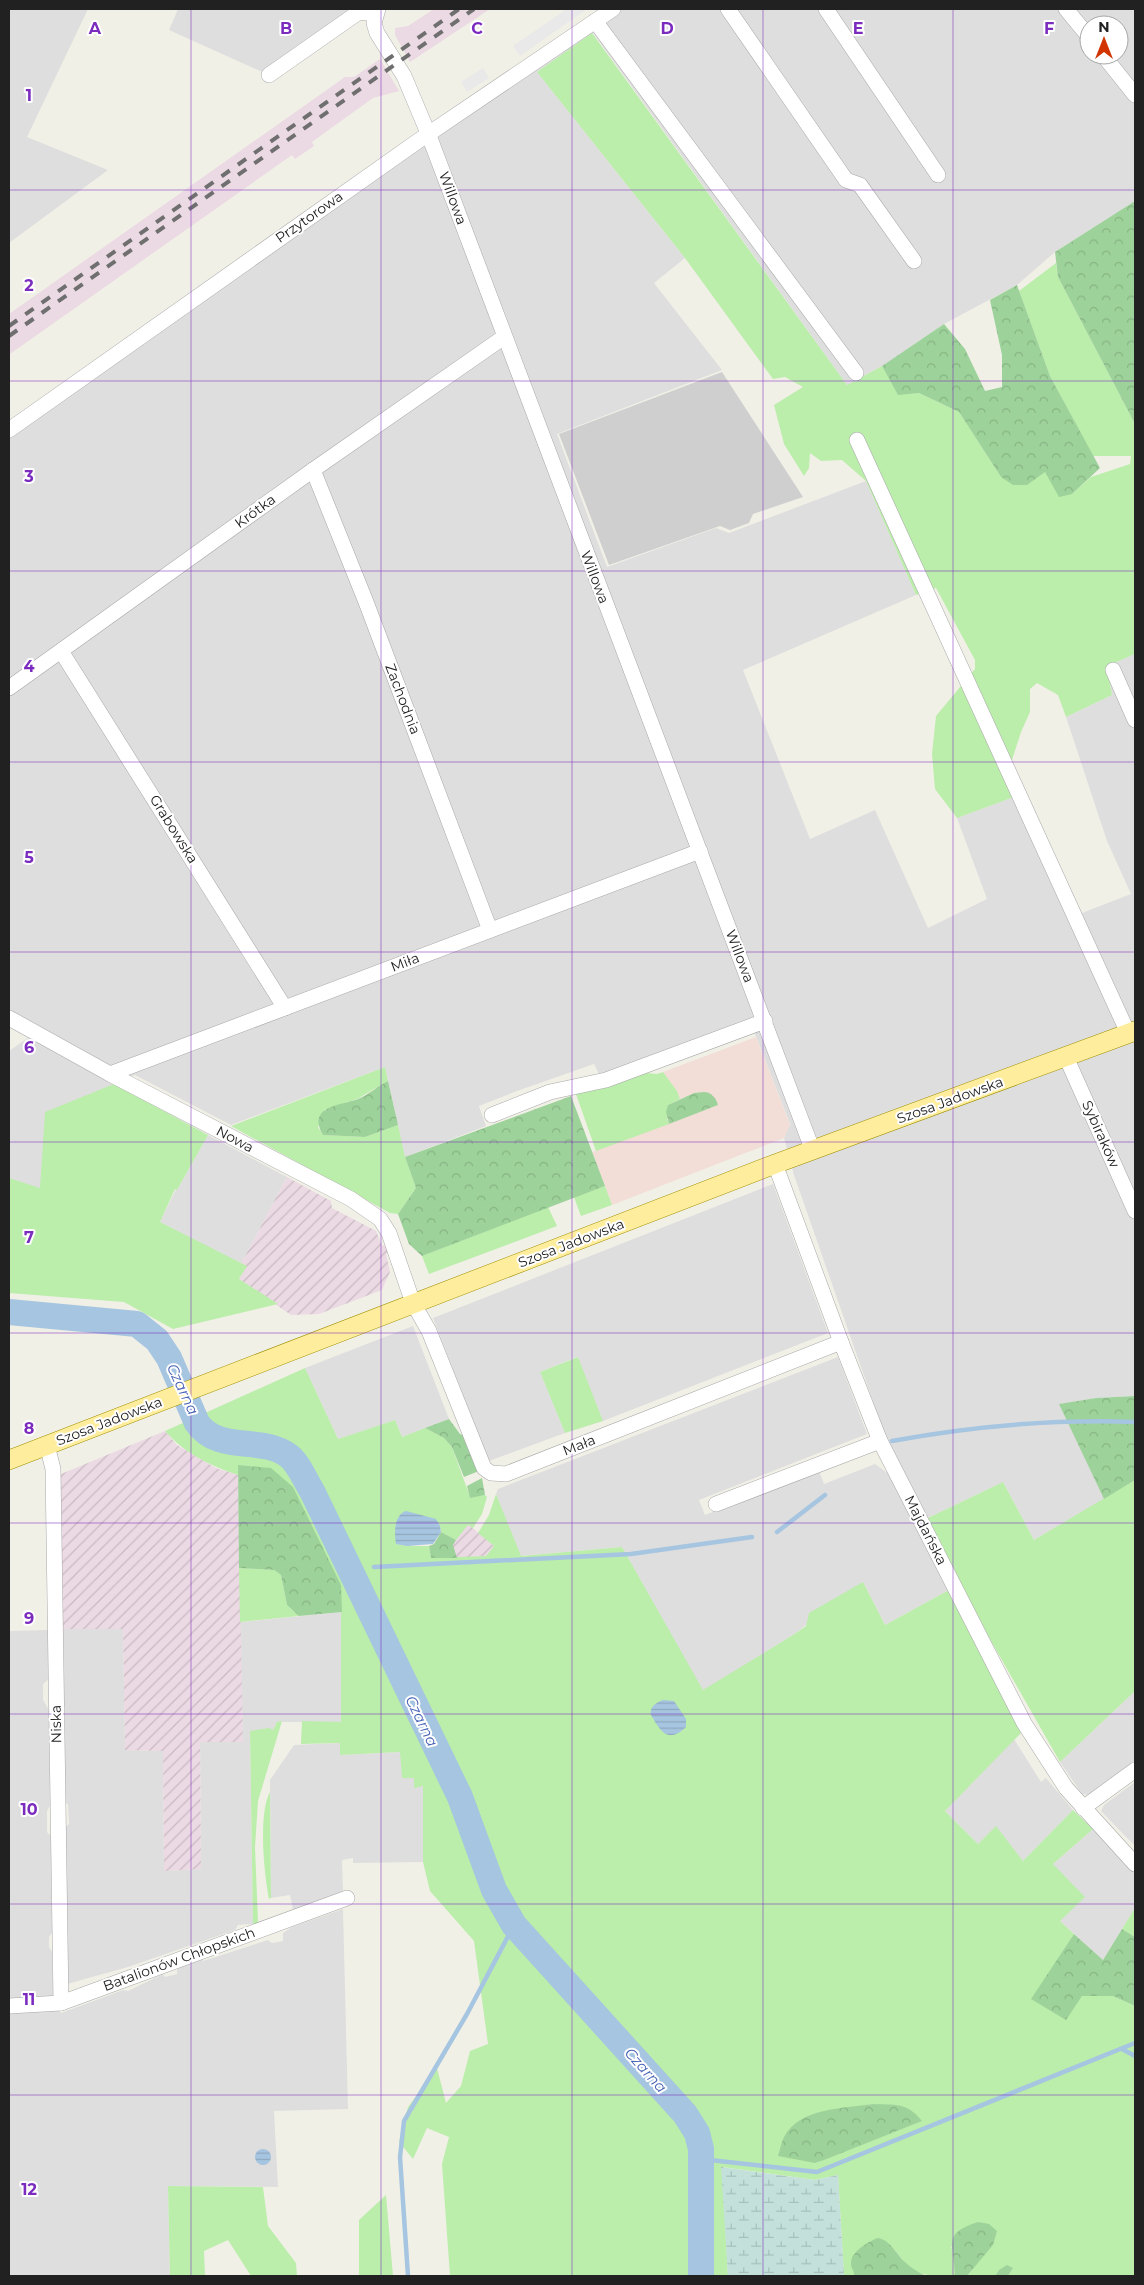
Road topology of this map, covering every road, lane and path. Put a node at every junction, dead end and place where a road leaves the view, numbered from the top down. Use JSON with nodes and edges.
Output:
{"nodes":[{"id":1,"x":613,"y":9,"type":"edge"},
{"id":2,"x":728,"y":9,"type":"edge"},
{"id":3,"x":826,"y":9,"type":"edge"},
{"id":4,"x":1066,"y":9,"type":"edge"},
{"id":5,"x":377,"y":11,"type":"edge"},
{"id":6,"x":595,"y":21,"type":"junction"},
{"id":7,"x":1079,"y":25,"type":"edge"},
{"id":8,"x":1112,"y":65,"type":"edge"},
{"id":9,"x":269,"y":75,"type":"dead end"},
{"id":10,"x":1135,"y":95,"type":"edge"},
{"id":11,"x":428,"y":133,"type":"junction"},
{"id":12,"x":938,"y":175,"type":"dead end"},
{"id":13,"x":914,"y":261,"type":"dead end"},
{"id":14,"x":504,"y":337,"type":"junction"},
{"id":15,"x":856,"y":373,"type":"dead end"},
{"id":16,"x":9,"y":430,"type":"edge"},
{"id":17,"x":856,"y":440,"type":"dead end"},
{"id":18,"x":313,"y":470,"type":"junction"},
{"id":19,"x":61,"y":651,"type":"junction"},
{"id":20,"x":1113,"y":670,"type":"dead end"},
{"id":21,"x":9,"y":688,"type":"edge"},
{"id":22,"x":1135,"y":720,"type":"edge"},
{"id":23,"x":700,"y":851,"type":"junction"},
{"id":24,"x":490,"y":930,"type":"junction"},
{"id":25,"x":285,"y":1008,"type":"junction"},
{"id":26,"x":9,"y":1018,"type":"edge"},
{"id":27,"x":765,"y":1021,"type":"junction"},
{"id":28,"x":1132,"y":1032,"type":"edge"},
{"id":29,"x":1066,"y":1057,"type":"junction"},
{"id":30,"x":110,"y":1074,"type":"junction"},
{"id":31,"x":492,"y":1115,"type":"dead end"},
{"id":32,"x":813,"y":1150,"type":"junction"},
{"id":33,"x":775,"y":1164,"type":"junction"},
{"id":34,"x":1135,"y":1211,"type":"edge"},
{"id":35,"x":413,"y":1303,"type":"junction"},
{"id":36,"x":841,"y":1342,"type":"junction"},
{"id":37,"x":880,"y":1441,"type":"junction"},
{"id":38,"x":46,"y":1445,"type":"junction"},
{"id":39,"x":9,"y":1460,"type":"edge"},
{"id":40,"x":716,"y":1504,"type":"dead end"},
{"id":41,"x":1135,"y":1770,"type":"edge"},
{"id":42,"x":1083,"y":1808,"type":"junction"},
{"id":43,"x":1135,"y":1864,"type":"edge"},
{"id":44,"x":347,"y":1898,"type":"dead end"},
{"id":45,"x":60,"y":2003,"type":"junction"},
{"id":46,"x":9,"y":2006,"type":"edge"}],
"edges":[{"from":1,"to":6,"type":"street","name":"Przytorowa"},
{"from":2,"to":13,"type":"street"},
{"from":3,"to":12,"type":"street"},
{"from":4,"to":7,"type":"street"},
{"from":5,"to":9,"type":"street"},
{"from":5,"to":11,"type":"street","name":"Willowa"},
{"from":6,"to":11,"type":"street","name":"Przytorowa"},
{"from":6,"to":15,"type":"street"},
{"from":8,"to":10,"type":"street"},
{"from":11,"to":14,"type":"street","name":"Willowa"},
{"from":11,"to":16,"type":"street","name":"Przytorowa"},
{"from":14,"to":18,"type":"street","name":"Krótka"},
{"from":14,"to":23,"type":"street","name":"Willowa"},
{"from":17,"to":28,"type":"street"},
{"from":18,"to":19,"type":"street","name":"Krótka"},
{"from":18,"to":24,"type":"street","name":"Zachodnia"},
{"from":19,"to":21,"type":"street","name":"Krótka"},
{"from":19,"to":25,"type":"street","name":"Grabowska"},
{"from":20,"to":22,"type":"street"},
{"from":23,"to":24,"type":"street","name":"Miła"},
{"from":23,"to":27,"type":"street","name":"Willowa"},
{"from":24,"to":25,"type":"street","name":"Miła"},
{"from":25,"to":30,"type":"street","name":"Miła"},
{"from":26,"to":30,"type":"street","name":"Nowa"},
{"from":27,"to":31,"type":"street"},
{"from":27,"to":32,"type":"street","name":"Willowa"},
{"from":28,"to":29,"type":"main road","name":"Szosa Jadowska"},
{"from":29,"to":32,"type":"main road","name":"Szosa Jadowska"},
{"from":29,"to":34,"type":"street","name":"Sybiraków"},
{"from":30,"to":35,"type":"street","name":"Nowa"},
{"from":32,"to":33,"type":"main road","name":"Szosa Jadowska"},
{"from":33,"to":35,"type":"main road","name":"Szosa Jadowska"},
{"from":33,"to":36,"type":"street","name":"Majdańska"},
{"from":35,"to":36,"type":"street","name":"Mała"},
{"from":35,"to":38,"type":"main road","name":"Szosa Jadowska"},
{"from":36,"to":37,"type":"street","name":"Majdańska"},
{"from":37,"to":40,"type":"street"},
{"from":37,"to":42,"type":"street","name":"Majdańska"},
{"from":38,"to":39,"type":"main road","name":"Szosa Jadowska"},
{"from":38,"to":45,"type":"street","name":"Niska"},
{"from":41,"to":42,"type":"street"},
{"from":42,"to":43,"type":"street","name":"Majdańska"},
{"from":44,"to":45,"type":"street","name":"Batalionów Chłopskich"},
{"from":45,"to":46,"type":"street","name":"Batalionów Chłopskich"}]}
